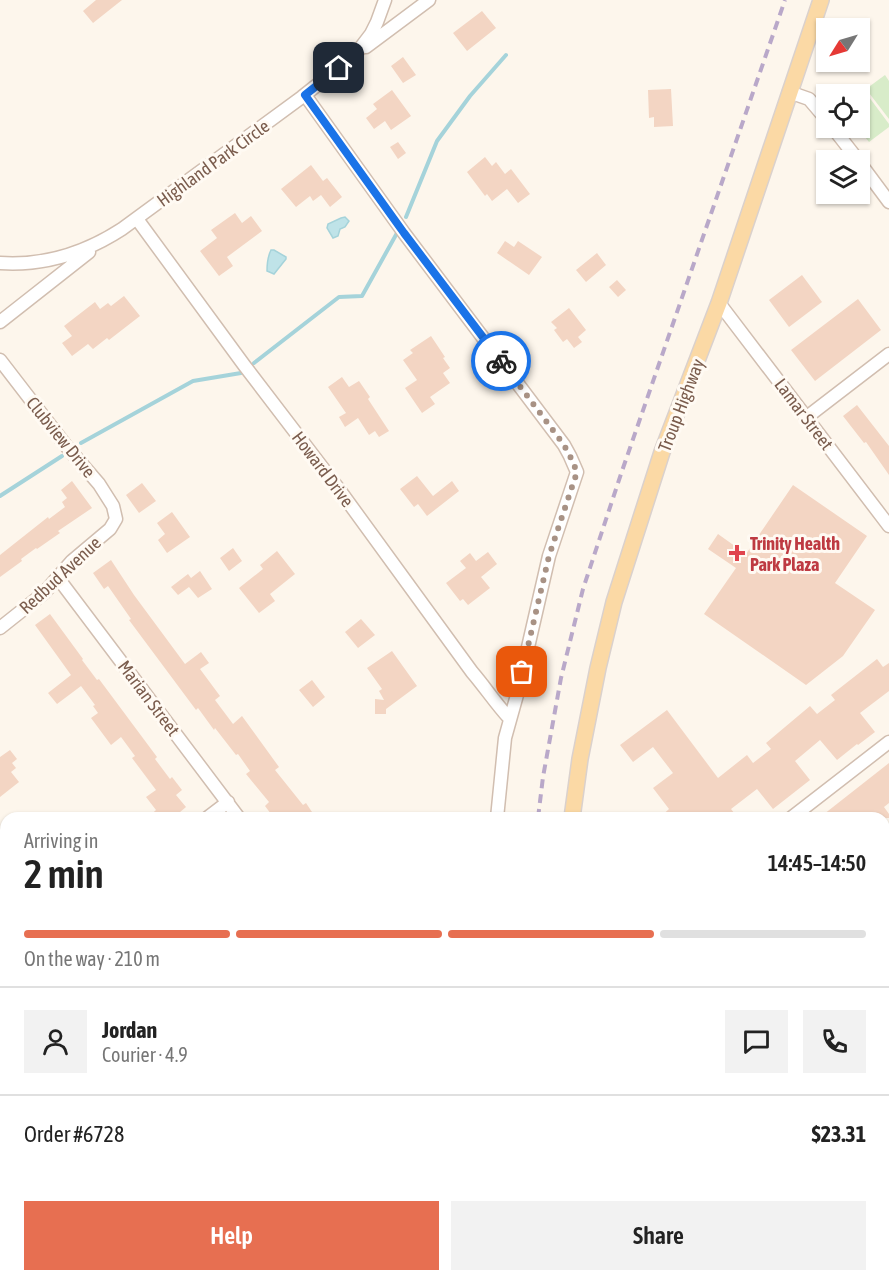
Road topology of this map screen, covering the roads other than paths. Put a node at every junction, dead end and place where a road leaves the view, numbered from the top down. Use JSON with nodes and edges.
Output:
{"nodes":[{"id":1,"x":385,"y":0,"type":"edge"},
{"id":2,"x":429,"y":0,"type":"edge"},
{"id":3,"x":821,"y":0,"type":"edge"},
{"id":4,"x":355,"y":55,"type":"junction"},
{"id":5,"x":789,"y":92,"type":"junction"},
{"id":6,"x":305,"y":95,"type":"junction"},
{"id":7,"x":816,"y":107,"type":"edge"},
{"id":8,"x":841,"y":138,"type":"edge"},
{"id":9,"x":850,"y":150,"type":"edge"},
{"id":10,"x":870,"y":177,"type":"edge"},
{"id":11,"x":889,"y":202,"type":"edge"},
{"id":12,"x":137,"y":219,"type":"junction"},
{"id":13,"x":102,"y":242,"type":"junction"},
{"id":14,"x":0,"y":263,"type":"edge"},
{"id":15,"x":719,"y":303,"type":"junction"},
{"id":16,"x":0,"y":322,"type":"edge"},
{"id":17,"x":889,"y":354,"type":"edge"},
{"id":18,"x":0,"y":360,"type":"edge"},
{"id":19,"x":807,"y":417,"type":"junction"},
{"id":20,"x":116,"y":519,"type":"joint"},
{"id":21,"x":889,"y":526,"type":"edge"},
{"id":22,"x":58,"y":578,"type":"junction"},
{"id":23,"x":0,"y":628,"type":"edge"},
{"id":24,"x":510,"y":719,"type":"junction"},
{"id":25,"x":889,"y":742,"type":"edge"},
{"id":26,"x":228,"y":802,"type":"junction"},
{"id":27,"x":215,"y":812,"type":"edge"},
{"id":28,"x":235,"y":812,"type":"edge"},
{"id":29,"x":498,"y":812,"type":"edge"},
{"id":30,"x":573,"y":812,"type":"edge"},
{"id":31,"x":799,"y":812,"type":"edge"}],
"edges":[{"from":1,"to":4,"type":"street","name":"Highland Park Circle"},
{"from":2,"to":4,"type":"street"},
{"from":3,"to":5,"type":"main road","name":"Troup Highway"},
{"from":4,"to":6,"type":"street","name":"Highland Park Circle"},
{"from":5,"to":7,"type":"street"},
{"from":5,"to":15,"type":"main road","name":"Troup Highway"},
{"from":6,"to":12,"type":"street","name":"Highland Park Circle"},
{"from":6,"to":24,"type":"street"},
{"from":8,"to":9,"type":"street"},
{"from":10,"to":11,"type":"street"},
{"from":12,"to":13,"type":"street","name":"Highland Park Circle"},
{"from":12,"to":24,"type":"street","name":"Howard Drive"},
{"from":13,"to":14,"type":"street","name":"Highland Park Circle"},
{"from":13,"to":16,"type":"street"},
{"from":15,"to":19,"type":"street","name":"Lamar Street"},
{"from":15,"to":30,"type":"main road","name":"Troup Highway"},
{"from":17,"to":19,"type":"street"},
{"from":18,"to":20,"type":"street","name":"Clubview Drive"},
{"from":19,"to":21,"type":"street","name":"Lamar Street"},
{"from":20,"to":22,"type":"street","name":"Redbud Avenue"},
{"from":22,"to":23,"type":"street","name":"Redbud Avenue"},
{"from":22,"to":26,"type":"street","name":"Marian Street"},
{"from":24,"to":29,"type":"street"},
{"from":25,"to":31,"type":"street"},
{"from":26,"to":27,"type":"street"},
{"from":26,"to":28,"type":"street","name":"Marian Street"}]}
